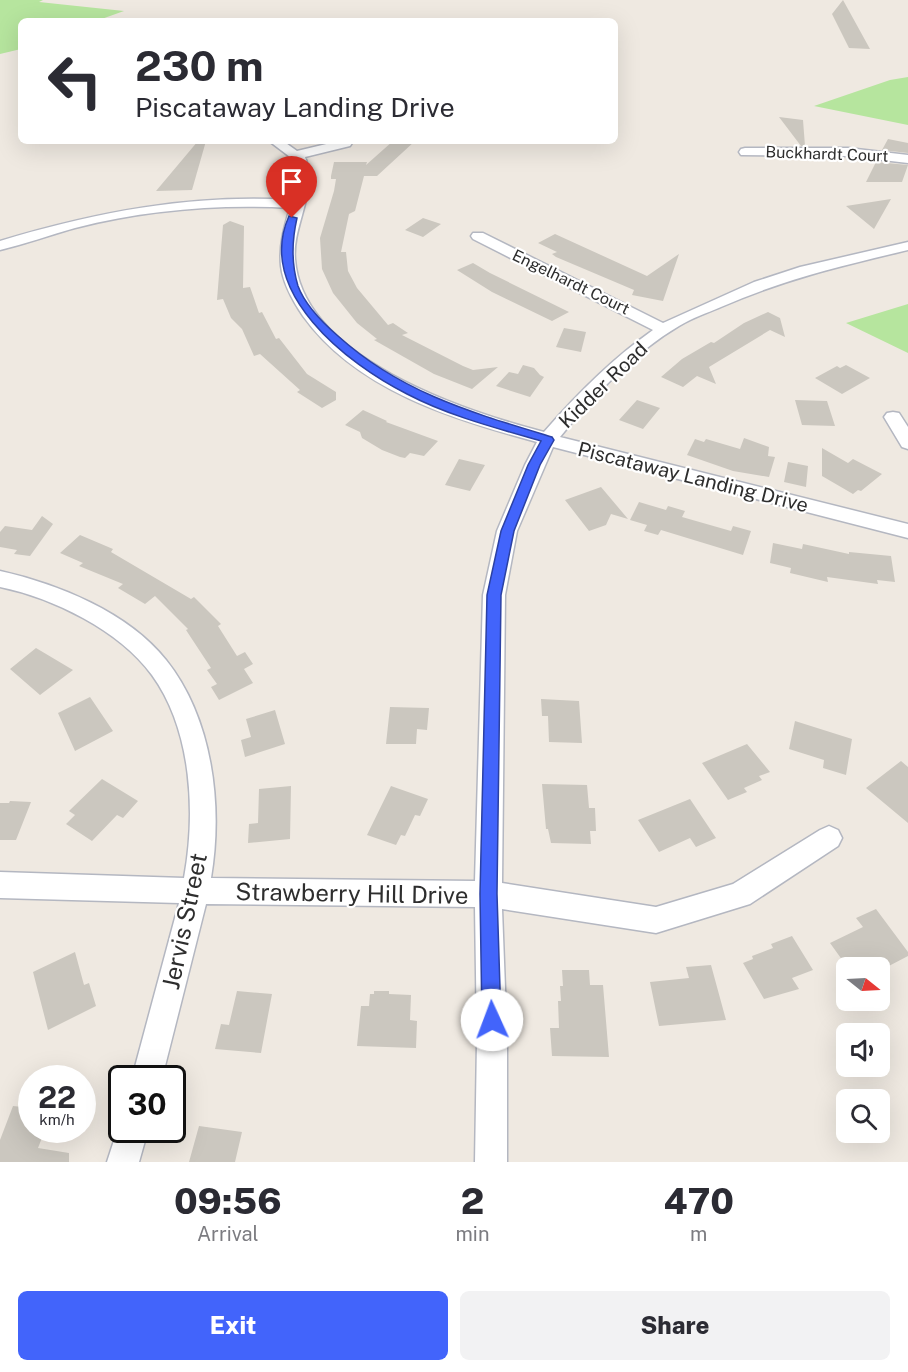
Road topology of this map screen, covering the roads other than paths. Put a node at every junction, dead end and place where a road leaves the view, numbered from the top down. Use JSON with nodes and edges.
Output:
{"nodes":[{"id":1,"x":280,"y":144,"type":"edge"},
{"id":2,"x":342,"y":144,"type":"edge"},
{"id":3,"x":745,"y":152,"type":"dead end"},
{"id":4,"x":297,"y":155,"type":"junction"},
{"id":5,"x":908,"y":159,"type":"edge"},
{"id":6,"x":297,"y":204,"type":"junction"},
{"id":7,"x":478,"y":236,"type":"dead end"},
{"id":8,"x":0,"y":246,"type":"edge"},
{"id":9,"x":908,"y":246,"type":"edge"},
{"id":10,"x":663,"y":328,"type":"junction"},
{"id":11,"x":893,"y":417,"type":"dead end"},
{"id":12,"x":548,"y":440,"type":"junction"},
{"id":13,"x":908,"y":443,"type":"edge"},
{"id":14,"x":908,"y":531,"type":"edge"},
{"id":15,"x":0,"y":579,"type":"edge"},
{"id":16,"x":829,"y":838,"type":"dead end"},
{"id":17,"x":0,"y":885,"type":"edge"},
{"id":18,"x":195,"y":891,"type":"junction"},
{"id":19,"x":488,"y":894,"type":"junction"},
{"id":20,"x":150,"y":1065,"type":"edge"},
{"id":21,"x":128,"y":1143,"type":"edge"},
{"id":22,"x":123,"y":1162,"type":"edge"},
{"id":23,"x":491,"y":1162,"type":"edge"}],
"edges":[{"from":1,"to":4,"type":"street"},
{"from":2,"to":4,"type":"street"},
{"from":3,"to":5,"type":"street","name":"Buckhardt Court"},
{"from":4,"to":6,"type":"street","name":"Piscataway Landing Drive"},
{"from":6,"to":8,"type":"street"},
{"from":6,"to":12,"type":"street","name":"Piscataway Landing Drive"},
{"from":7,"to":10,"type":"street","name":"Engelhardt Court"},
{"from":9,"to":10,"type":"street","name":"Kidder Road"},
{"from":10,"to":12,"type":"street","name":"Kidder Road"},
{"from":11,"to":13,"type":"street"},
{"from":12,"to":14,"type":"street","name":"Piscataway Landing Drive"},
{"from":12,"to":19,"type":"street","name":"Kidder Road"},
{"from":15,"to":18,"type":"street","name":"Jervis Street"},
{"from":16,"to":19,"type":"street","name":"Strawberry Hill Drive"},
{"from":17,"to":18,"type":"street","name":"Strawberry Hill Drive"},
{"from":18,"to":19,"type":"street","name":"Strawberry Hill Drive"},
{"from":18,"to":20,"type":"street","name":"Jervis Street"},
{"from":19,"to":23,"type":"street","name":"Kidder Road"},
{"from":21,"to":22,"type":"street"}]}
